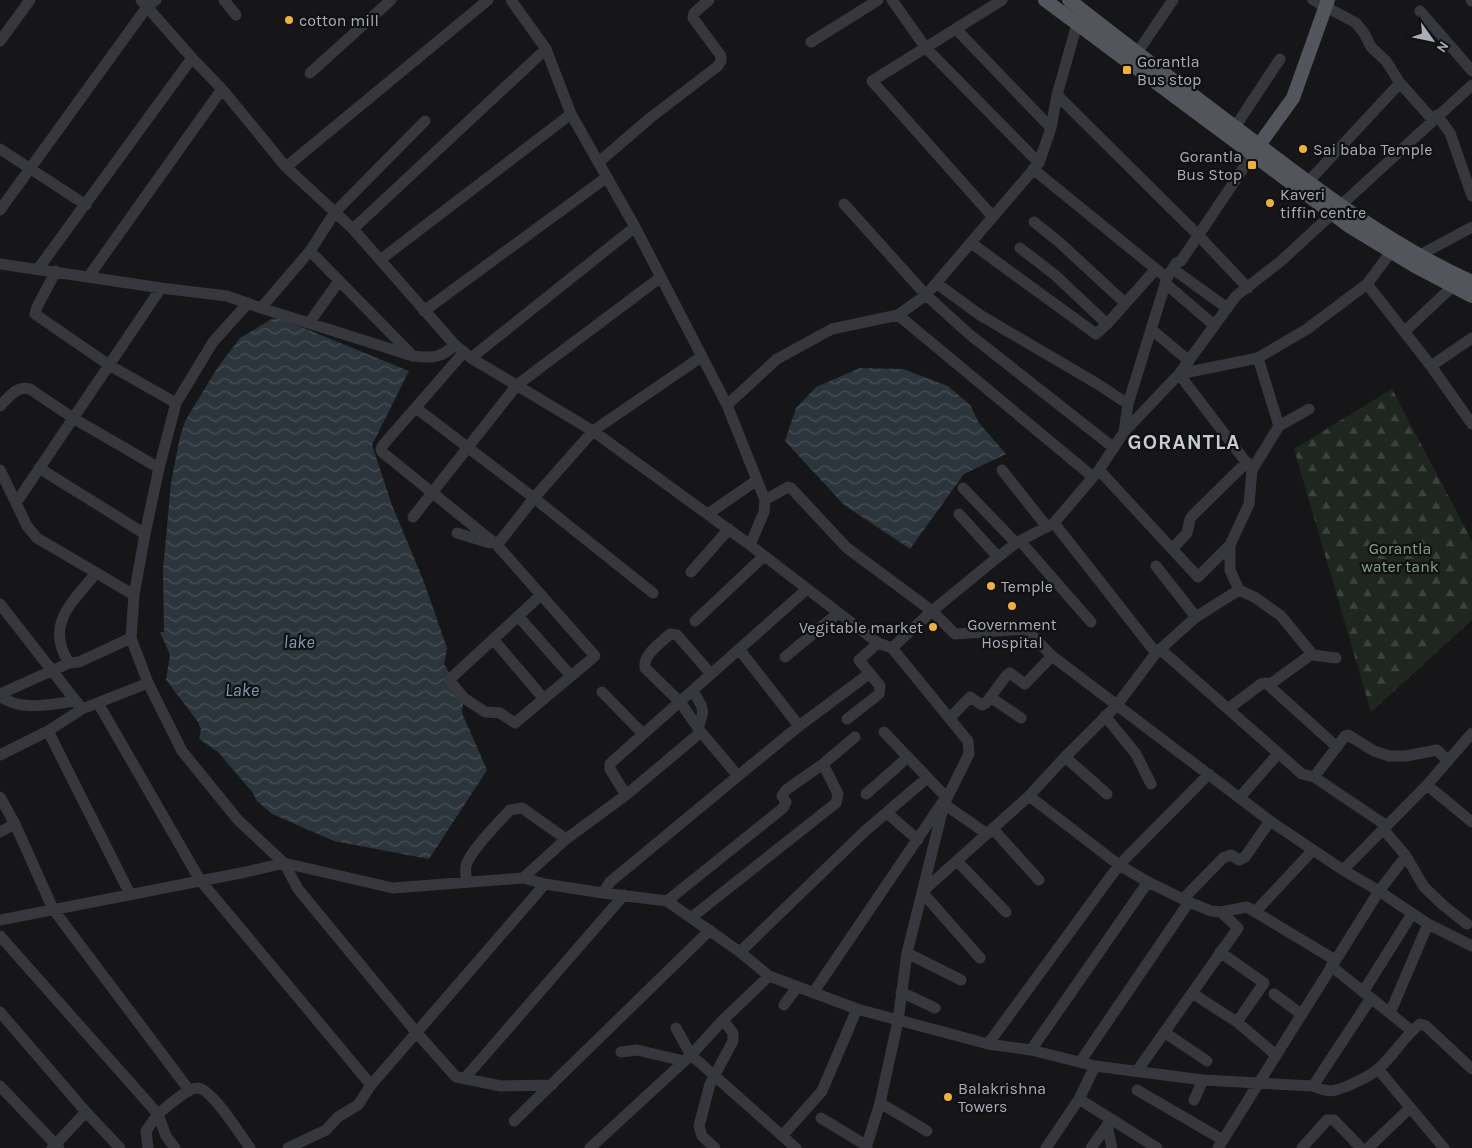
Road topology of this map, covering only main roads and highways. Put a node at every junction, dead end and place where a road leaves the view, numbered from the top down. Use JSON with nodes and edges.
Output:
{"nodes":[{"id":1,"x":1046,"y":0,"type":"edge"},
{"id":2,"x":1069,"y":0,"type":"edge"},
{"id":3,"x":1327,"y":4,"type":"edge"},
{"id":4,"x":1252,"y":148,"type":"junction"},
{"id":5,"x":1336,"y":210,"type":"junction"},
{"id":6,"x":1470,"y":279,"type":"edge"},
{"id":7,"x":1472,"y":296,"type":"edge"}],
"edges":[{"from":1,"to":4,"type":"main road"},
{"from":2,"to":4,"type":"main road"},
{"from":3,"to":4,"type":"main road"},
{"from":4,"to":5,"type":"main road"},
{"from":4,"to":5,"type":"main road"},
{"from":5,"to":6,"type":"main road"},
{"from":5,"to":7,"type":"main road"}]}
